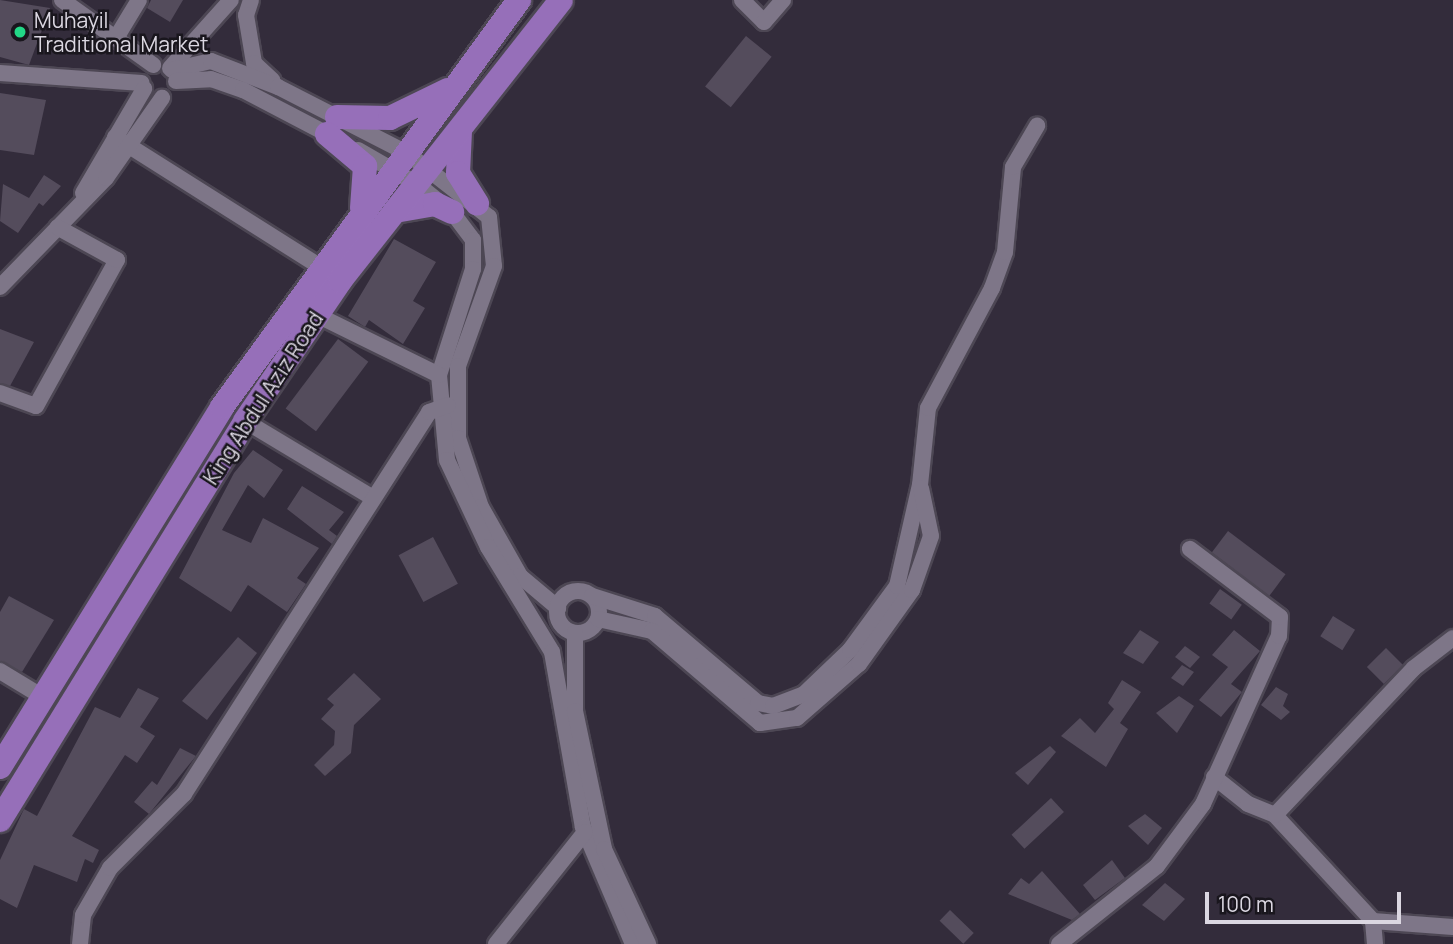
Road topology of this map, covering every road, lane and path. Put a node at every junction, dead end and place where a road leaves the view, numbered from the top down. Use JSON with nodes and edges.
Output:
{"nodes":[{"id":1,"x":139,"y":0,"type":"edge"},
{"id":2,"x":232,"y":0,"type":"edge"},
{"id":3,"x":251,"y":0,"type":"edge"},
{"id":4,"x":519,"y":0,"type":"edge"},
{"id":5,"x":561,"y":0,"type":"edge"},
{"id":6,"x":742,"y":0,"type":"edge"},
{"id":7,"x":783,"y":0,"type":"edge"},
{"id":8,"x":66,"y":1,"type":"edge"},
{"id":9,"x":116,"y":38,"type":"junction"},
{"id":10,"x":153,"y":65,"type":"junction"},
{"id":11,"x":0,"y":73,"type":"edge"},
{"id":12,"x":172,"y":73,"type":"junction"},
{"id":13,"x":458,"y":84,"type":"junction"},
{"id":14,"x":143,"y":86,"type":"junction"},
{"id":15,"x":278,"y":87,"type":"junction"},
{"id":16,"x":162,"y":98,"type":"junction"},
{"id":17,"x":332,"y":125,"type":"junction"},
{"id":18,"x":1037,"y":126,"type":"dead end"},
{"id":19,"x":461,"y":129,"type":"junction"},
{"id":20,"x":122,"y":141,"type":"junction"},
{"id":21,"x":401,"y":161,"type":"junction"},
{"id":22,"x":424,"y":176,"type":"junction"},
{"id":23,"x":477,"y":204,"type":"junction"},
{"id":24,"x":395,"y":211,"type":"junction"},
{"id":25,"x":452,"y":212,"type":"junction"},
{"id":26,"x":360,"y":216,"type":"junction"},
{"id":27,"x":57,"y":227,"type":"junction"},
{"id":28,"x":321,"y":267,"type":"junction"},
{"id":29,"x":0,"y":287,"type":"edge"},
{"id":30,"x":317,"y":315,"type":"junction"},
{"id":31,"x":439,"y":375,"type":"junction"},
{"id":32,"x":0,"y":393,"type":"edge"},
{"id":33,"x":448,"y":405,"type":"junction"},
{"id":34,"x":245,"y":421,"type":"junction"},
{"id":35,"x":920,"y":485,"type":"junction"},
{"id":36,"x":373,"y":498,"type":"junction"},
{"id":37,"x":1190,"y":549,"type":"dead end"},
{"id":38,"x":510,"y":585,"type":"junction"},
{"id":39,"x":592,"y":596,"type":"junction"},
{"id":40,"x":558,"y":614,"type":"junction"},
{"id":41,"x":598,"y":619,"type":"junction"},
{"id":42,"x":575,"y":633,"type":"junction"},
{"id":43,"x":1453,"y":638,"type":"edge"},
{"id":44,"x":0,"y":671,"type":"edge"},
{"id":45,"x":43,"y":697,"type":"junction"},
{"id":46,"x":0,"y":767,"type":"edge"},
{"id":47,"x":1214,"y":777,"type":"junction"},
{"id":48,"x":1275,"y":815,"type":"junction"},
{"id":49,"x":0,"y":820,"type":"edge"},
{"id":50,"x":585,"y":832,"type":"junction"},
{"id":51,"x":1373,"y":921,"type":"junction"},
{"id":52,"x":1453,"y":927,"type":"edge"},
{"id":53,"x":1081,"y":938,"type":"edge"},
{"id":54,"x":80,"y":944,"type":"edge"},
{"id":55,"x":496,"y":944,"type":"edge"},
{"id":56,"x":633,"y":944,"type":"edge"},
{"id":57,"x":648,"y":944,"type":"edge"},
{"id":58,"x":1059,"y":944,"type":"edge"},
{"id":59,"x":1375,"y":944,"type":"edge"}],
"edges":[{"from":1,"to":9,"type":"street"},
{"from":2,"to":12,"type":"street"},
{"from":3,"to":15,"type":"street"},
{"from":4,"to":13,"type":"main road","name":"King Abdul Aziz Road"},
{"from":5,"to":19,"type":"main road","name":"King Abdul Aziz Road"},
{"from":6,"to":7,"type":"street"},
{"from":8,"to":9,"type":"street"},
{"from":9,"to":10,"type":"street"},
{"from":10,"to":12,"type":"street"},
{"from":10,"to":14,"type":"street"},
{"from":11,"to":14,"type":"street"},
{"from":12,"to":15,"type":"street"},
{"from":12,"to":16,"type":"street"},
{"from":12,"to":17,"type":"street"},
{"from":13,"to":17,"type":"main road"},
{"from":13,"to":21,"type":"main road","name":"King Abdul Aziz Road"},
{"from":14,"to":16,"type":"street"},
{"from":14,"to":20,"type":"street"},
{"from":15,"to":17,"type":"street"},
{"from":16,"to":20,"type":"street"},
{"from":17,"to":21,"type":"street"},
{"from":17,"to":26,"type":"main road"},
{"from":18,"to":35,"type":"street"},
{"from":19,"to":22,"type":"main road","name":"King Abdul Aziz Road"},
{"from":19,"to":23,"type":"main road"},
{"from":20,"to":27,"type":"street"},
{"from":20,"to":28,"type":"street"},
{"from":21,"to":22,"type":"street"},
{"from":21,"to":26,"type":"main road","name":"King Abdul Aziz Road"},
{"from":22,"to":23,"type":"street"},
{"from":22,"to":24,"type":"main road","name":"King Abdul Aziz Road"},
{"from":22,"to":25,"type":"street"},
{"from":23,"to":33,"type":"street"},
{"from":24,"to":25,"type":"main road"},
{"from":24,"to":30,"type":"main road","name":"King Abdul Aziz Road"},
{"from":25,"to":31,"type":"street"},
{"from":26,"to":28,"type":"main road","name":"King Abdul Aziz Road"},
{"from":27,"to":29,"type":"street"},
{"from":27,"to":32,"type":"street"},
{"from":28,"to":45,"type":"main road","name":"King Abdul Aziz Road"},
{"from":30,"to":31,"type":"street"},
{"from":30,"to":34,"type":"main road","name":"King Abdul Aziz Road"},
{"from":31,"to":33,"type":"street"},
{"from":33,"to":36,"type":"street"},
{"from":33,"to":38,"type":"street"},
{"from":33,"to":40,"type":"street"},
{"from":34,"to":36,"type":"street"},
{"from":34,"to":49,"type":"main road","name":"King Abdul Aziz Road"},
{"from":35,"to":39,"type":"street"},
{"from":35,"to":41,"type":"street"},
{"from":36,"to":54,"type":"street"},
{"from":37,"to":47,"type":"street"},
{"from":38,"to":40,"type":"street"},
{"from":38,"to":50,"type":"street"},
{"from":39,"to":40,"type":"street"},
{"from":39,"to":41,"type":"street"},
{"from":40,"to":42,"type":"street"},
{"from":41,"to":42,"type":"street"},
{"from":42,"to":57,"type":"street"},
{"from":43,"to":48,"type":"street"},
{"from":44,"to":45,"type":"street"},
{"from":45,"to":46,"type":"main road","name":"King Abdul Aziz Road"},
{"from":47,"to":48,"type":"street"},
{"from":47,"to":53,"type":"street"},
{"from":48,"to":51,"type":"street"},
{"from":50,"to":55,"type":"street"},
{"from":50,"to":56,"type":"street"},
{"from":51,"to":52,"type":"street"},
{"from":51,"to":59,"type":"street"},
{"from":53,"to":58,"type":"street"}]}
